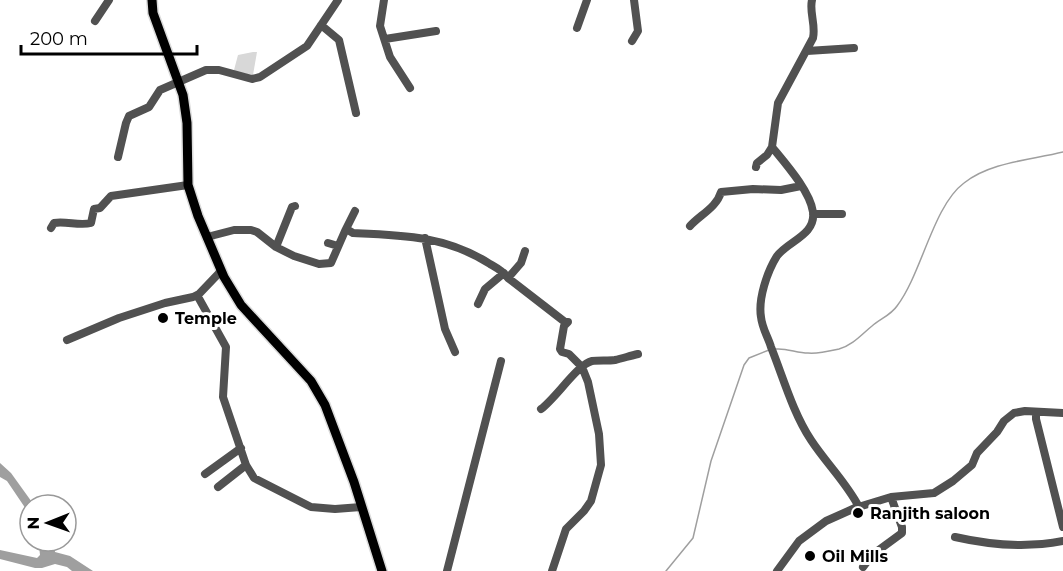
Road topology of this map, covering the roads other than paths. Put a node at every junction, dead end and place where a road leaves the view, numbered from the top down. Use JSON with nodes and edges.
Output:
{"nodes":[{"id":1,"x":150,"y":0,"type":"edge"},
{"id":2,"x":338,"y":0,"type":"edge"},
{"id":3,"x":384,"y":0,"type":"edge"},
{"id":4,"x":587,"y":0,"type":"edge"},
{"id":5,"x":634,"y":0,"type":"edge"},
{"id":6,"x":812,"y":0,"type":"edge"},
{"id":7,"x":106,"y":1,"type":"edge"},
{"id":8,"x":95,"y":21,"type":"dead end"},
{"id":9,"x":321,"y":26,"type":"junction"},
{"id":10,"x":577,"y":28,"type":"dead end"},
{"id":11,"x":436,"y":31,"type":"dead end"},
{"id":12,"x":385,"y":39,"type":"junction"},
{"id":13,"x":632,"y":41,"type":"dead end"},
{"id":14,"x":854,"y":48,"type":"dead end"},
{"id":15,"x":807,"y":51,"type":"junction"},
{"id":16,"x":178,"y":82,"type":"junction"},
{"id":17,"x":410,"y":88,"type":"dead end"},
{"id":18,"x":356,"y":113,"type":"dead end"},
{"id":19,"x":772,"y":147,"type":"junction"},
{"id":20,"x":118,"y":157,"type":"dead end"},
{"id":21,"x":756,"y":168,"type":"dead end"},
{"id":22,"x":188,"y":185,"type":"junction"},
{"id":23,"x":801,"y":186,"type":"junction"},
{"id":24,"x":295,"y":206,"type":"dead end"},
{"id":25,"x":356,"y":211,"type":"dead end"},
{"id":26,"x":813,"y":214,"type":"junction"},
{"id":27,"x":842,"y":214,"type":"dead end"},
{"id":28,"x":690,"y":226,"type":"dead end"},
{"id":29,"x":51,"y":228,"type":"dead end"},
{"id":30,"x":345,"y":231,"type":"junction"},
{"id":31,"x":207,"y":237,"type":"junction"},
{"id":32,"x":425,"y":238,"type":"junction"},
{"id":33,"x":328,"y":243,"type":"dead end"},
{"id":34,"x":338,"y":246,"type":"junction"},
{"id":35,"x":276,"y":247,"type":"junction"},
{"id":36,"x":525,"y":251,"type":"dead end"},
{"id":37,"x":221,"y":271,"type":"junction"},
{"id":38,"x":506,"y":275,"type":"junction"},
{"id":39,"x":196,"y":295,"type":"junction"},
{"id":40,"x":478,"y":304,"type":"dead end"},
{"id":41,"x":67,"y":340,"type":"dead end"},
{"id":42,"x":456,"y":352,"type":"dead end"},
{"id":43,"x":638,"y":354,"type":"dead end"},
{"id":44,"x":501,"y":361,"type":"dead end"},
{"id":45,"x":582,"y":367,"type":"junction"},
{"id":46,"x":541,"y":408,"type":"dead end"},
{"id":47,"x":1036,"y":412,"type":"junction"},
{"id":48,"x":1063,"y":413,"type":"edge"},
{"id":49,"x":241,"y":448,"type":"junction"},
{"id":50,"x":246,"y":465,"type":"junction"},
{"id":51,"x":205,"y":474,"type":"dead end"},
{"id":52,"x":218,"y":487,"type":"dead end"},
{"id":53,"x":891,"y":497,"type":"junction"},
{"id":54,"x":362,"y":507,"type":"junction"},
{"id":55,"x":859,"y":507,"type":"junction"},
{"id":56,"x":1063,"y":527,"type":"edge"},
{"id":57,"x":955,"y":537,"type":"dead end"},
{"id":58,"x":1063,"y":541,"type":"edge"},
{"id":59,"x":863,"y":567,"type":"dead end"},
{"id":60,"x":381,"y":571,"type":"edge"},
{"id":61,"x":447,"y":571,"type":"edge"},
{"id":62,"x":552,"y":571,"type":"edge"},
{"id":63,"x":777,"y":571,"type":"edge"}],
"edges":[{"from":1,"to":16,"type":"main road"},
{"from":2,"to":9,"type":"street"},
{"from":3,"to":12,"type":"street"},
{"from":4,"to":10,"type":"street"},
{"from":5,"to":13,"type":"street"},
{"from":6,"to":15,"type":"street"},
{"from":7,"to":8,"type":"street"},
{"from":9,"to":16,"type":"street"},
{"from":9,"to":18,"type":"street"},
{"from":11,"to":12,"type":"street"},
{"from":12,"to":17,"type":"street"},
{"from":14,"to":15,"type":"street"},
{"from":15,"to":19,"type":"street"},
{"from":16,"to":20,"type":"street"},
{"from":16,"to":22,"type":"main road"},
{"from":19,"to":21,"type":"street"},
{"from":19,"to":23,"type":"street"},
{"from":22,"to":29,"type":"street"},
{"from":22,"to":31,"type":"main road"},
{"from":23,"to":26,"type":"street"},
{"from":23,"to":28,"type":"street"},
{"from":24,"to":35,"type":"street"},
{"from":25,"to":30,"type":"street"},
{"from":26,"to":27,"type":"street"},
{"from":26,"to":55,"type":"street"},
{"from":30,"to":32,"type":"street"},
{"from":30,"to":34,"type":"street"},
{"from":31,"to":35,"type":"street"},
{"from":31,"to":37,"type":"main road"},
{"from":32,"to":38,"type":"street"},
{"from":32,"to":42,"type":"street"},
{"from":33,"to":34,"type":"street"},
{"from":34,"to":35,"type":"street"},
{"from":36,"to":38,"type":"street"},
{"from":37,"to":39,"type":"street"},
{"from":37,"to":54,"type":"main road"},
{"from":38,"to":40,"type":"street"},
{"from":38,"to":45,"type":"street"},
{"from":39,"to":41,"type":"street"},
{"from":39,"to":49,"type":"street"},
{"from":43,"to":45,"type":"street"},
{"from":44,"to":61,"type":"street"},
{"from":45,"to":46,"type":"street"},
{"from":45,"to":62,"type":"street"},
{"from":47,"to":48,"type":"street"},
{"from":47,"to":53,"type":"street"},
{"from":47,"to":56,"type":"street"},
{"from":49,"to":50,"type":"street"},
{"from":49,"to":51,"type":"street"},
{"from":50,"to":52,"type":"street"},
{"from":50,"to":54,"type":"street"},
{"from":53,"to":55,"type":"street"},
{"from":53,"to":59,"type":"street"},
{"from":54,"to":60,"type":"main road"},
{"from":55,"to":63,"type":"street"},
{"from":57,"to":58,"type":"street"}]}
